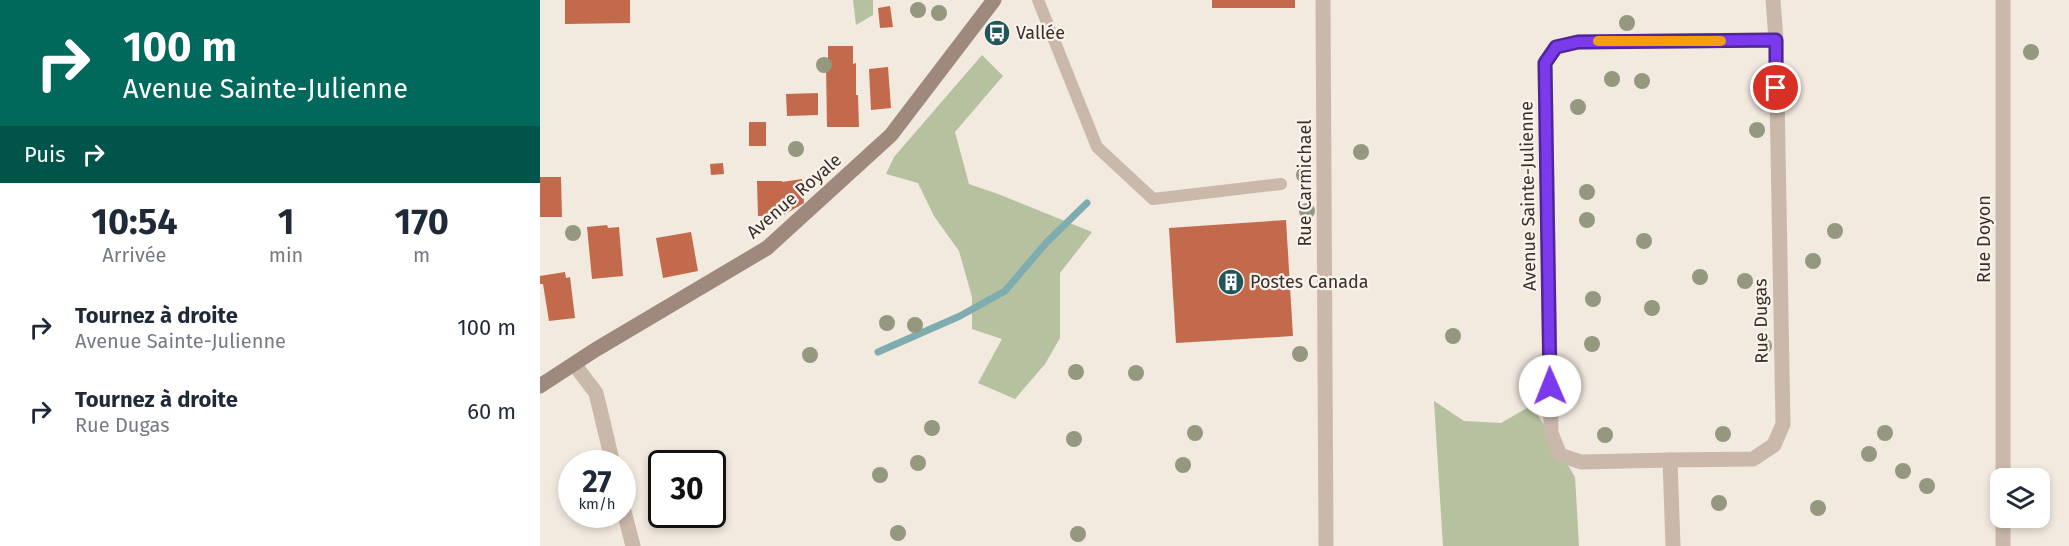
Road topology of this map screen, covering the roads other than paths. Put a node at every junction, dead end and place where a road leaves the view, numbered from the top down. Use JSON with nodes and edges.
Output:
{"nodes":[{"id":1,"x":994,"y":0,"type":"edge"},
{"id":2,"x":1038,"y":0,"type":"edge"},
{"id":3,"x":1323,"y":0,"type":"edge"},
{"id":4,"x":1773,"y":0,"type":"edge"},
{"id":5,"x":2003,"y":0,"type":"edge"},
{"id":6,"x":1776,"y":40,"type":"junction"},
{"id":7,"x":1281,"y":184,"type":"dead end"},
{"id":8,"x":574,"y":364,"type":"junction"},
{"id":9,"x":540,"y":386,"type":"edge"},
{"id":10,"x":610,"y":450,"type":"edge"},
{"id":11,"x":1670,"y":460,"type":"junction"},
{"id":12,"x":2003,"y":468,"type":"edge"},
{"id":13,"x":628,"y":528,"type":"edge"},
{"id":14,"x":2003,"y":528,"type":"edge"},
{"id":15,"x":633,"y":546,"type":"edge"},
{"id":16,"x":1326,"y":546,"type":"edge"},
{"id":17,"x":1673,"y":546,"type":"edge"},
{"id":18,"x":2003,"y":546,"type":"edge"}],
"edges":[{"from":1,"to":8,"type":"main road","name":"Avenue Royale"},
{"from":2,"to":7,"type":"lane"},
{"from":3,"to":16,"type":"street","name":"Rue Carmichael"},
{"from":4,"to":6,"type":"street","name":"Rue Dugas"},
{"from":5,"to":12,"type":"street","name":"Rue Doyon"},
{"from":6,"to":11,"type":"street","name":"Rue Dugas"},
{"from":6,"to":11,"type":"street","name":"Avenue Sainte-Julienne"},
{"from":8,"to":9,"type":"main road","name":"Avenue Royale"},
{"from":8,"to":10,"type":"street"},
{"from":11,"to":17,"type":"street"},
{"from":13,"to":15,"type":"street"},
{"from":14,"to":18,"type":"street"}]}
